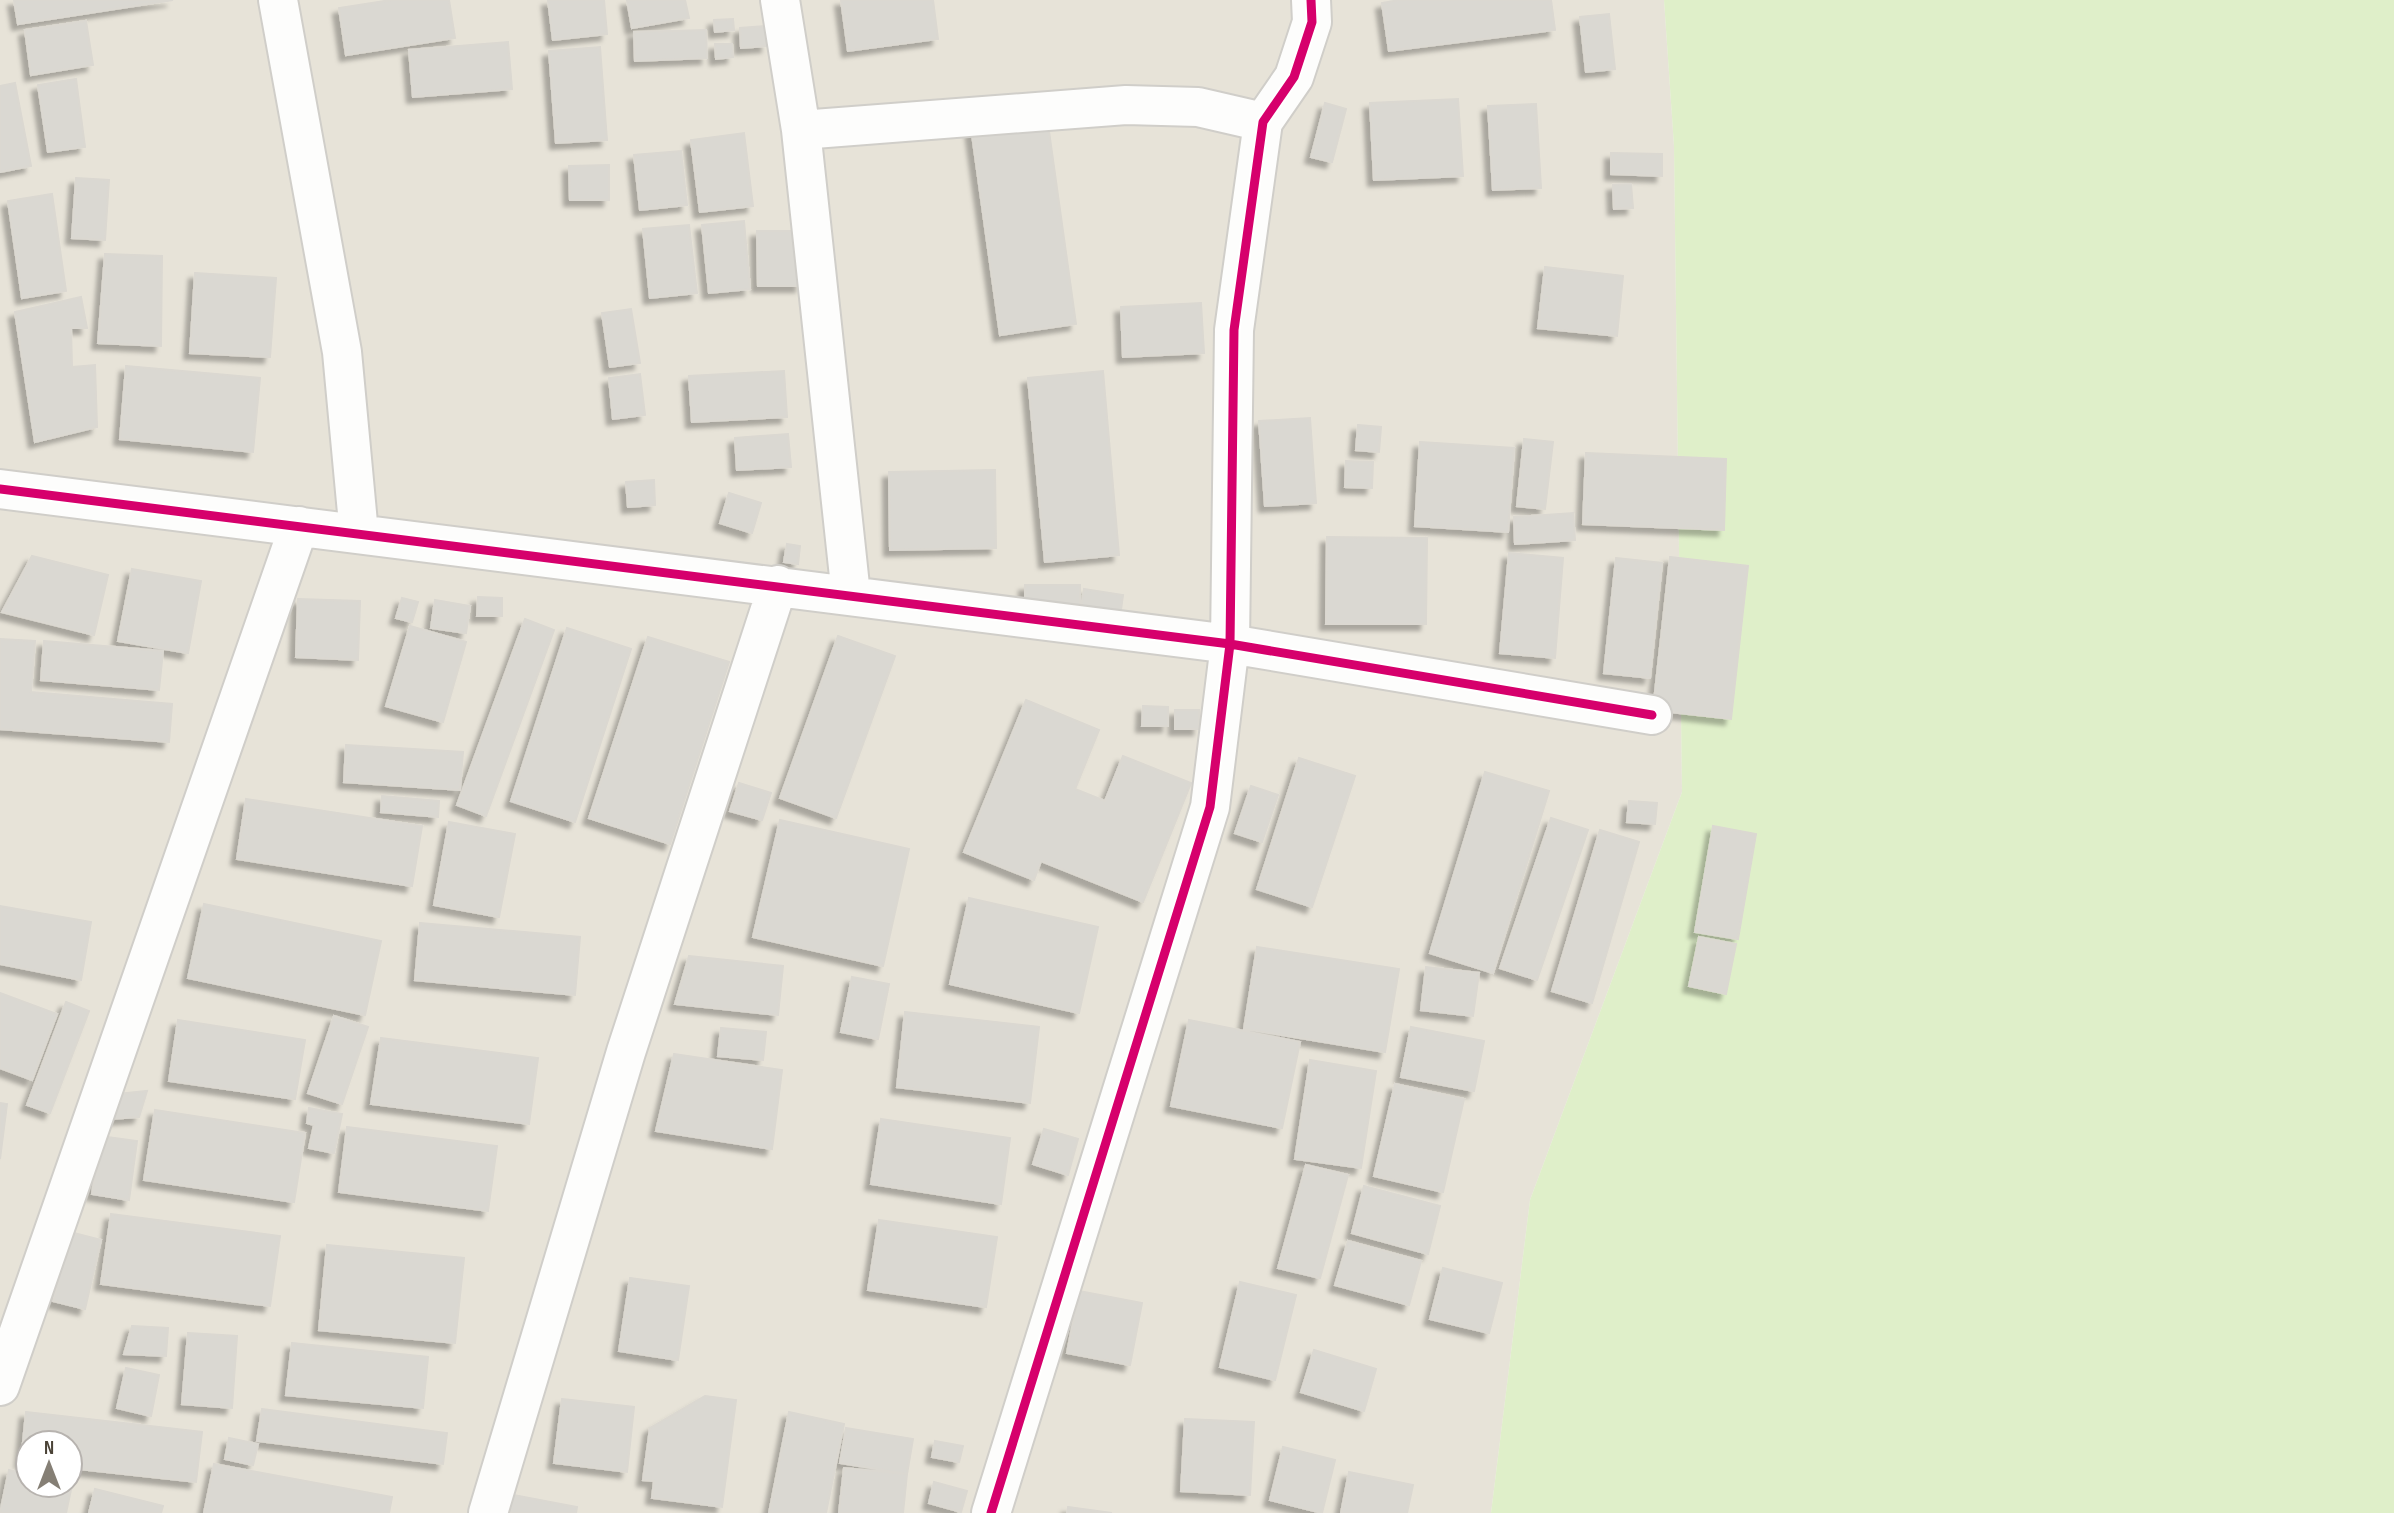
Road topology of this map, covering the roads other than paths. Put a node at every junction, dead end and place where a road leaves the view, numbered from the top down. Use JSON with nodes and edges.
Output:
{"nodes":[{"id":1,"x":278,"y":0,"type":"edge"},
{"id":2,"x":780,"y":0,"type":"edge"},
{"id":3,"x":1311,"y":0,"type":"edge"},
{"id":4,"x":1263,"y":122,"type":"junction"},
{"id":5,"x":801,"y":130,"type":"junction"},
{"id":6,"x":0,"y":489,"type":"edge"},
{"id":7,"x":299,"y":526,"type":"junction"},
{"id":8,"x":359,"y":534,"type":"junction"},
{"id":9,"x":778,"y":585,"type":"junction"},
{"id":10,"x":851,"y":595,"type":"junction"},
{"id":11,"x":1230,"y":644,"type":"junction"},
{"id":12,"x":1652,"y":715,"type":"dead end"},
{"id":13,"x":0,"y":1386,"type":"edge"},
{"id":14,"x":488,"y":1513,"type":"edge"},
{"id":15,"x":991,"y":1513,"type":"edge"}],
"edges":[{"from":1,"to":8,"type":"street"},
{"from":2,"to":5,"type":"street"},
{"from":3,"to":4,"type":"street"},
{"from":4,"to":5,"type":"street"},
{"from":4,"to":11,"type":"street"},
{"from":5,"to":10,"type":"street"},
{"from":6,"to":7,"type":"street"},
{"from":7,"to":8,"type":"street"},
{"from":7,"to":13,"type":"street"},
{"from":8,"to":9,"type":"street"},
{"from":9,"to":10,"type":"street"},
{"from":9,"to":14,"type":"street"},
{"from":10,"to":11,"type":"street"},
{"from":11,"to":12,"type":"street"},
{"from":11,"to":15,"type":"street"}]}
